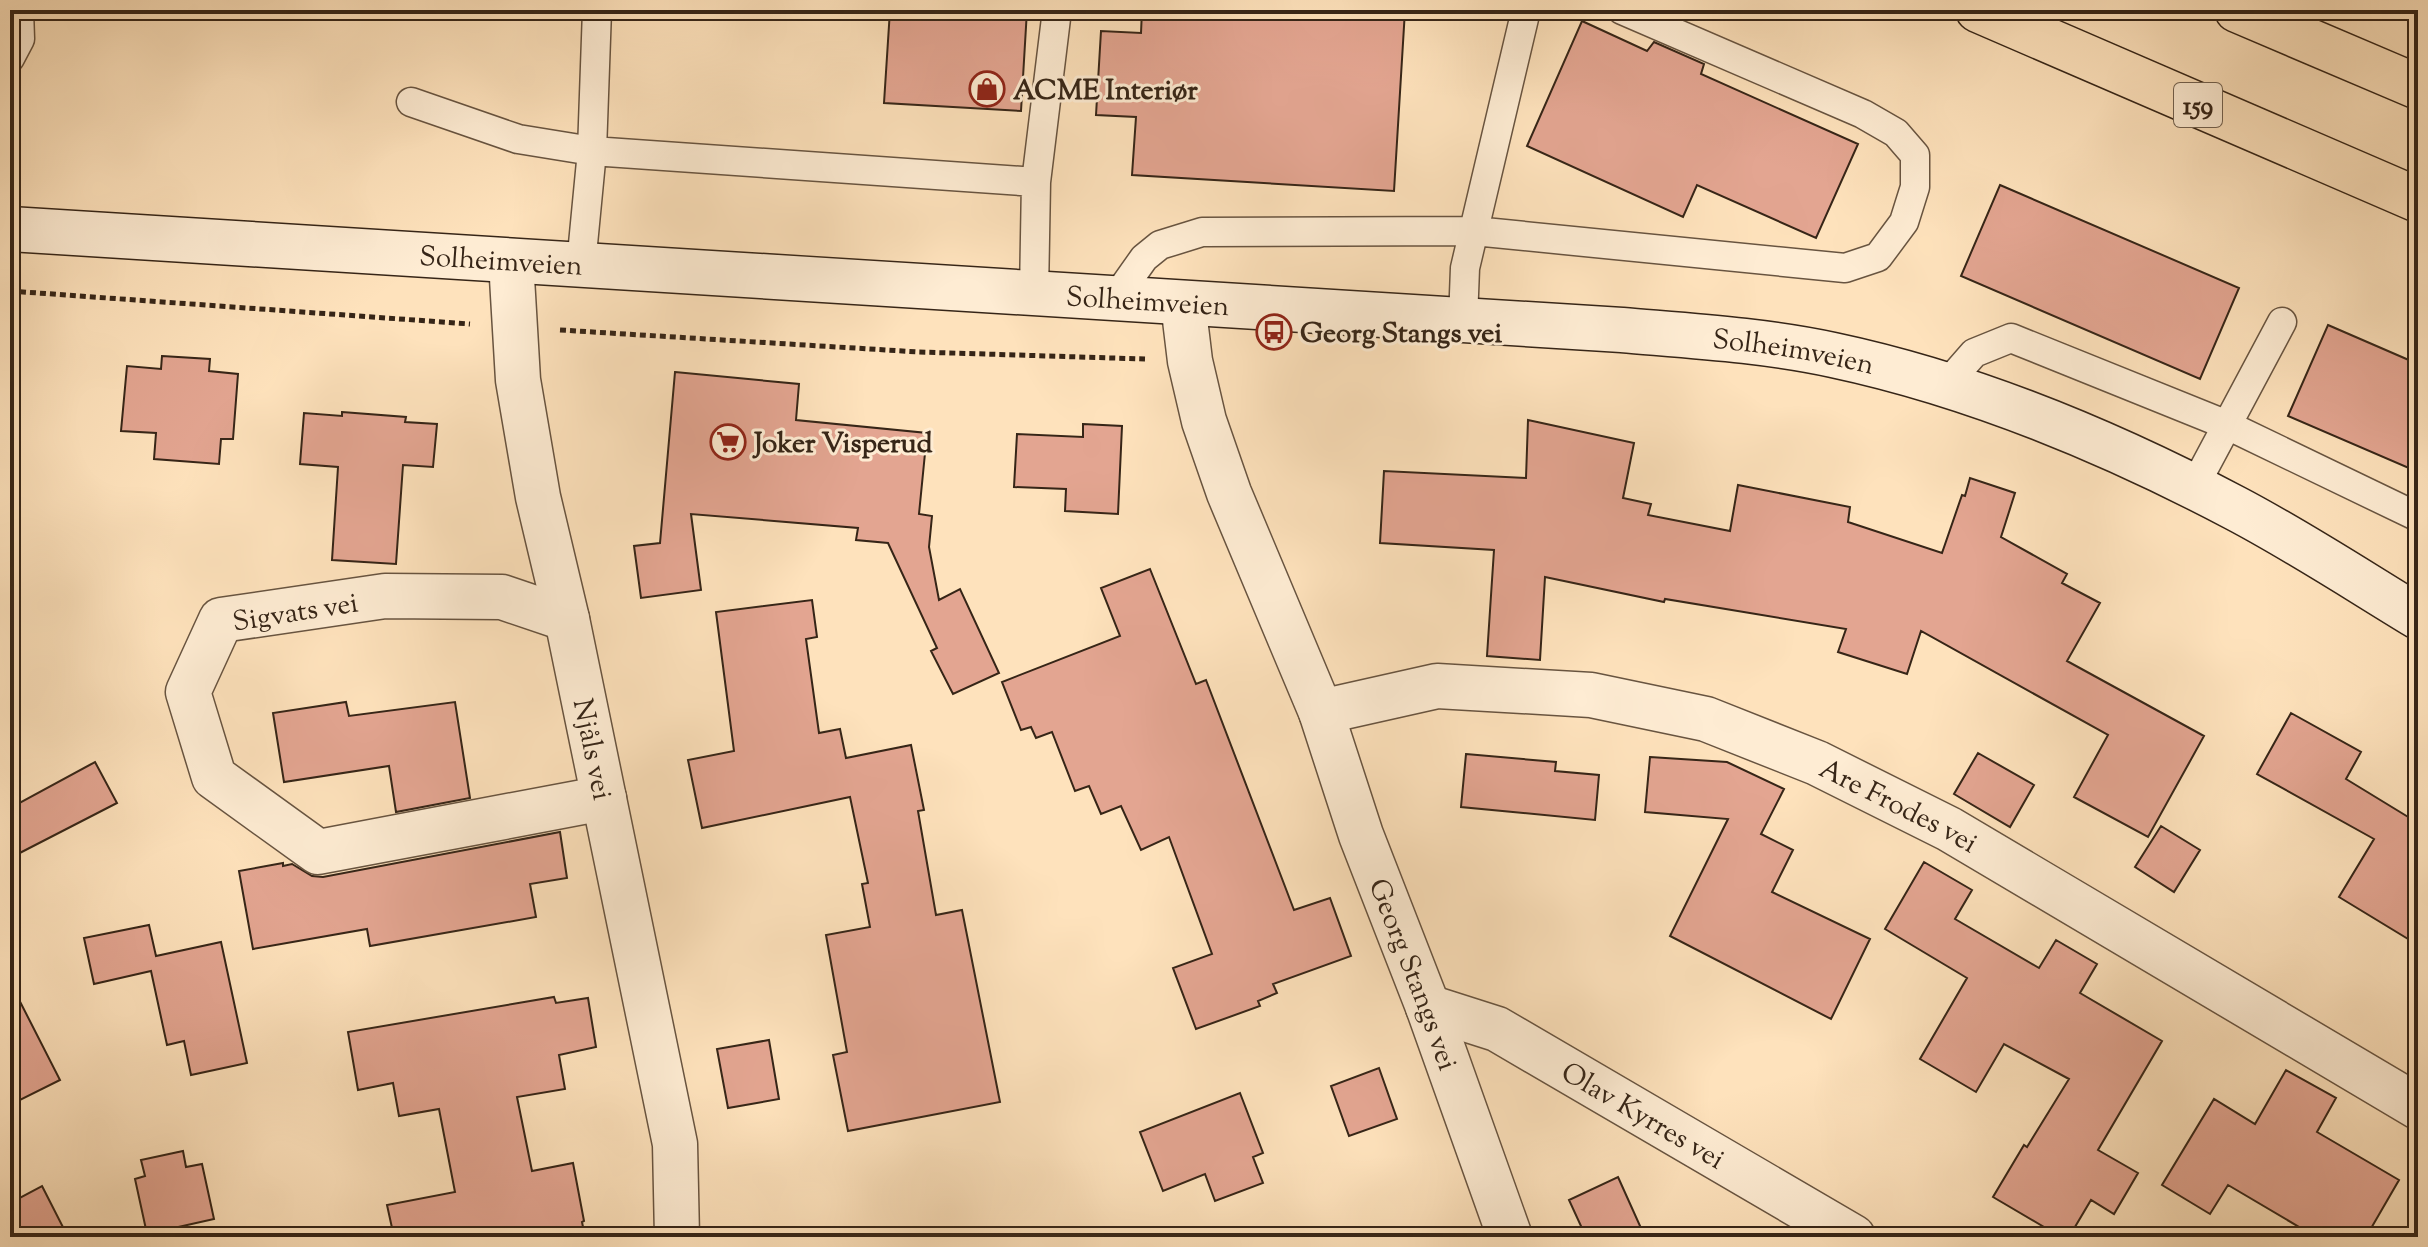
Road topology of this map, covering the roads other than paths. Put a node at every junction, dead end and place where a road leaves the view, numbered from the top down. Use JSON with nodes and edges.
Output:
{"nodes":[{"id":1,"x":19,"y":10,"type":"edge"},
{"id":2,"x":597,"y":10,"type":"edge"},
{"id":3,"x":1057,"y":10,"type":"edge"},
{"id":4,"x":1526,"y":10,"type":"edge"},
{"id":5,"x":1622,"y":10,"type":"edge"},
{"id":6,"x":1978,"y":10,"type":"edge"},
{"id":7,"x":2237,"y":10,"type":"edge"},
{"id":8,"x":10,"y":58,"type":"edge"},
{"id":9,"x":2418,"y":87,"type":"edge"},
{"id":10,"x":411,"y":102,"type":"dead end"},
{"id":11,"x":592,"y":151,"type":"junction"},
{"id":12,"x":1036,"y":182,"type":"junction"},
{"id":13,"x":2418,"y":200,"type":"edge"},
{"id":14,"x":10,"y":229,"type":"edge"},
{"id":15,"x":1474,"y":231,"type":"junction"},
{"id":16,"x":511,"y":261,"type":"junction"},
{"id":17,"x":581,"y":265,"type":"junction"},
{"id":18,"x":1034,"y":293,"type":"junction"},
{"id":19,"x":1115,"y":299,"type":"junction"},
{"id":20,"x":1183,"y":303,"type":"junction"},
{"id":21,"x":1463,"y":320,"type":"junction"},
{"id":22,"x":2282,"y":322,"type":"dead end"},
{"id":23,"x":1946,"y":385,"type":"junction"},
{"id":24,"x":2227,"y":425,"type":"junction"},
{"id":25,"x":2194,"y":487,"type":"junction"},
{"id":26,"x":2418,"y":517,"type":"edge"},
{"id":27,"x":2418,"y":617,"type":"edge"},
{"id":28,"x":567,"y":619,"type":"junction"},
{"id":29,"x":1321,"y":712,"type":"junction"},
{"id":30,"x":604,"y":798,"type":"junction"},
{"id":31,"x":1428,"y":1007,"type":"junction"},
{"id":32,"x":2418,"y":1107,"type":"edge"},
{"id":33,"x":677,"y":1237,"type":"edge"},
{"id":34,"x":1510,"y":1237,"type":"edge"},
{"id":35,"x":1853,"y":1237,"type":"edge"}],
"edges":[{"from":1,"to":8,"type":"lane"},
{"from":2,"to":11,"type":"lane"},
{"from":3,"to":12,"type":"lane"},
{"from":4,"to":15,"type":"lane"},
{"from":5,"to":15,"type":"lane"},
{"from":6,"to":13,"type":"highway","number":"159"},
{"from":7,"to":9,"type":"highway"},
{"from":10,"to":11,"type":"lane"},
{"from":11,"to":12,"type":"lane"},
{"from":11,"to":17,"type":"lane"},
{"from":12,"to":18,"type":"lane"},
{"from":14,"to":16,"type":"street","name":"Solheimveien"},
{"from":15,"to":19,"type":"lane"},
{"from":15,"to":21,"type":"lane"},
{"from":16,"to":17,"type":"street","name":"Solheimveien"},
{"from":16,"to":28,"type":"street","name":"Njåls vei"},
{"from":17,"to":18,"type":"street","name":"Solheimveien"},
{"from":18,"to":19,"type":"street","name":"Solheimveien"},
{"from":19,"to":20,"type":"street","name":"Solheimveien"},
{"from":20,"to":21,"type":"street","name":"Solheimveien"},
{"from":20,"to":29,"type":"street","name":"Georg Stangs vei"},
{"from":21,"to":23,"type":"street","name":"Solheimveien"},
{"from":22,"to":24,"type":"lane"},
{"from":23,"to":24,"type":"lane"},
{"from":23,"to":25,"type":"street","name":"Solheimveien"},
{"from":24,"to":25,"type":"lane"},
{"from":24,"to":26,"type":"lane"},
{"from":25,"to":27,"type":"street","name":"Solheimveien"},
{"from":28,"to":30,"type":"street","name":"Njåls vei"},
{"from":28,"to":30,"type":"street","name":"Sigvats vei"},
{"from":29,"to":31,"type":"street","name":"Georg Stangs vei"},
{"from":29,"to":32,"type":"street","name":"Are Frodes vei"},
{"from":30,"to":33,"type":"street","name":"Njåls vei"},
{"from":31,"to":34,"type":"street","name":"Georg Stangs vei"},
{"from":31,"to":35,"type":"street","name":"Olav Kyrres vei"}]}
